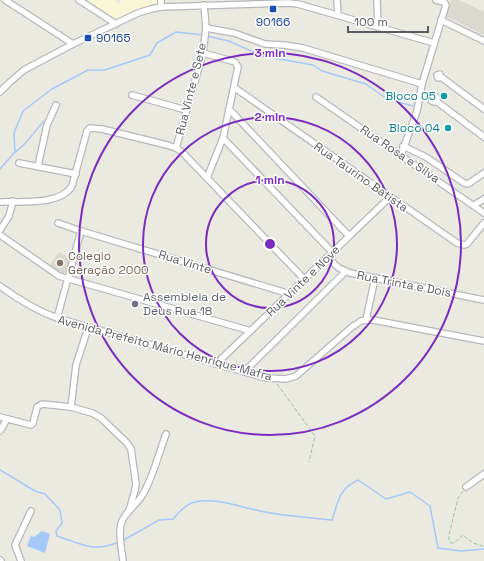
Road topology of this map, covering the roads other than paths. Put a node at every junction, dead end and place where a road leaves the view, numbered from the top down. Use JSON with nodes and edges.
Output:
{"nodes":[{"id":1,"x":4,"y":0,"type":"edge"},
{"id":2,"x":81,"y":0,"type":"edge"},
{"id":3,"x":161,"y":0,"type":"edge"},
{"id":4,"x":337,"y":0,"type":"edge"},
{"id":5,"x":377,"y":0,"type":"edge"},
{"id":6,"x":436,"y":0,"type":"edge"},
{"id":7,"x":298,"y":2,"type":"edge"},
{"id":8,"x":204,"y":5,"type":"junction"},
{"id":9,"x":161,"y":7,"type":"junction"},
{"id":10,"x":338,"y":15,"type":"junction"},
{"id":11,"x":441,"y":20,"type":"junction"},
{"id":12,"x":116,"y":24,"type":"junction"},
{"id":13,"x":378,"y":27,"type":"junction"},
{"id":14,"x":205,"y":30,"type":"junction"},
{"id":15,"x":484,"y":41,"type":"edge"},
{"id":16,"x":434,"y":42,"type":"junction"},
{"id":17,"x":73,"y":44,"type":"junction"},
{"id":18,"x":203,"y":53,"type":"junction"},
{"id":19,"x":441,"y":77,"type":"dead end"},
{"id":20,"x":422,"y":84,"type":"junction"},
{"id":21,"x":235,"y":88,"type":"junction"},
{"id":22,"x":0,"y":92,"type":"edge"},
{"id":23,"x":132,"y":95,"type":"dead end"},
{"id":24,"x":316,"y":97,"type":"dead end"},
{"id":25,"x":436,"y":101,"type":"dead end"},
{"id":26,"x":56,"y":105,"type":"dead end"},
{"id":27,"x":229,"y":109,"type":"junction"},
{"id":28,"x":484,"y":109,"type":"edge"},
{"id":29,"x":186,"y":110,"type":"junction"},
{"id":30,"x":484,"y":137,"type":"edge"},
{"id":31,"x":223,"y":138,"type":"junction"},
{"id":32,"x":403,"y":146,"type":"junction"},
{"id":33,"x":176,"y":148,"type":"junction"},
{"id":34,"x":401,"y":155,"type":"junction"},
{"id":35,"x":19,"y":163,"type":"dead end"},
{"id":36,"x":38,"y":166,"type":"junction"},
{"id":37,"x":76,"y":174,"type":"junction"},
{"id":38,"x":484,"y":174,"type":"edge"},
{"id":39,"x":207,"y":178,"type":"junction"},
{"id":40,"x":390,"y":197,"type":"junction"},
{"id":41,"x":484,"y":199,"type":"edge"},
{"id":42,"x":1,"y":202,"type":"edge"},
{"id":43,"x":13,"y":202,"type":"junction"},
{"id":44,"x":474,"y":205,"type":"junction"},
{"id":45,"x":484,"y":213,"type":"edge"},
{"id":46,"x":58,"y":223,"type":"dead end"},
{"id":47,"x":484,"y":223,"type":"edge"},
{"id":48,"x":0,"y":230,"type":"edge"},
{"id":49,"x":81,"y":231,"type":"junction"},
{"id":50,"x":0,"y":235,"type":"edge"},
{"id":51,"x":349,"y":236,"type":"junction"},
{"id":52,"x":333,"y":253,"type":"junction"},
{"id":53,"x":328,"y":258,"type":"junction"},
{"id":54,"x":345,"y":272,"type":"junction"},
{"id":55,"x":375,"y":278,"type":"junction"},
{"id":56,"x":67,"y":279,"type":"junction"},
{"id":57,"x":304,"y":280,"type":"junction"},
{"id":58,"x":0,"y":286,"type":"edge"},
{"id":59,"x":290,"y":294,"type":"junction"},
{"id":60,"x":484,"y":300,"type":"edge"},
{"id":61,"x":57,"y":318,"type":"junction"},
{"id":62,"x":366,"y":320,"type":"junction"},
{"id":63,"x":88,"y":328,"type":"junction"},
{"id":64,"x":250,"y":331,"type":"junction"},
{"id":65,"x":484,"y":341,"type":"edge"},
{"id":66,"x":216,"y":364,"type":"junction"},
{"id":67,"x":244,"y":372,"type":"junction"},
{"id":68,"x":71,"y":407,"type":"junction"},
{"id":69,"x":0,"y":417,"type":"edge"},
{"id":70,"x":8,"y":419,"type":"junction"},
{"id":71,"x":0,"y":431,"type":"edge"},
{"id":72,"x":166,"y":434,"type":"dead end"},
{"id":73,"x":484,"y":474,"type":"edge"},
{"id":74,"x":466,"y":487,"type":"road end"},
{"id":75,"x":31,"y":511,"type":"dead end"},
{"id":76,"x":129,"y":511,"type":"junction"},
{"id":77,"x":21,"y":561,"type":"edge"},
{"id":78,"x":123,"y":561,"type":"edge"}],
"edges":[{"from":1,"to":17,"type":"street"},
{"from":2,"to":12,"type":"street"},
{"from":3,"to":9,"type":"street"},
{"from":4,"to":10,"type":"street"},
{"from":5,"to":13,"type":"street"},
{"from":6,"to":11,"type":"street"},
{"from":7,"to":8,"type":"street"},
{"from":7,"to":10,"type":"street"},
{"from":8,"to":9,"type":"street"},
{"from":8,"to":14,"type":"street","name":"Rua Vinte e Sete"},
{"from":9,"to":12,"type":"street"},
{"from":10,"to":13,"type":"street"},
{"from":11,"to":15,"type":"street"},
{"from":11,"to":16,"type":"street"},
{"from":12,"to":17,"type":"street"},
{"from":13,"to":16,"type":"street"},
{"from":14,"to":18,"type":"street","name":"Rua Vinte e Sete"},
{"from":14,"to":20,"type":"street"},
{"from":16,"to":20,"type":"street"},
{"from":17,"to":22,"type":"street"},
{"from":18,"to":21,"type":"street"},
{"from":18,"to":29,"type":"street","name":"Rua Vinte e Sete"},
{"from":19,"to":28,"type":"street"},
{"from":20,"to":32,"type":"street"},
{"from":21,"to":27,"type":"street"},
{"from":21,"to":40,"type":"street","name":"Rua Taurino Batista"},
{"from":23,"to":29,"type":"street"},
{"from":24,"to":34,"type":"street","name":"Rua Rosa e Silva"},
{"from":25,"to":30,"type":"street"},
{"from":26,"to":36,"type":"street"},
{"from":27,"to":31,"type":"street"},
{"from":27,"to":51,"type":"street"},
{"from":29,"to":33,"type":"street","name":"Rua Vinte e Sete"},
{"from":31,"to":39,"type":"street"},
{"from":31,"to":52,"type":"street"},
{"from":32,"to":34,"type":"street"},
{"from":32,"to":38,"type":"street"},
{"from":33,"to":37,"type":"street"},
{"from":33,"to":39,"type":"street"},
{"from":34,"to":44,"type":"street","name":"Rua Rosa e Silva"},
{"from":35,"to":36,"type":"street"},
{"from":36,"to":37,"type":"street"},
{"from":37,"to":43,"type":"street"},
{"from":39,"to":57,"type":"street"},
{"from":40,"to":47,"type":"street","name":"Rua Taurino Batista"},
{"from":40,"to":51,"type":"street","name":"Rua Vinte e Nove"},
{"from":41,"to":44,"type":"street"},
{"from":42,"to":43,"type":"street"},
{"from":43,"to":48,"type":"street"},
{"from":44,"to":45,"type":"street","name":"Rua Rosa e Silva"},
{"from":46,"to":49,"type":"street","name":"Rua Vinte"},
{"from":49,"to":56,"type":"street"},
{"from":49,"to":59,"type":"street","name":"Rua Vinte"},
{"from":50,"to":56,"type":"street"},
{"from":51,"to":52,"type":"street","name":"Rua Vinte e Nove"},
{"from":52,"to":53,"type":"street","name":"Rua Vinte e Nove"},
{"from":53,"to":54,"type":"street","name":"Rua Trinta e Dois"},
{"from":53,"to":57,"type":"street","name":"Rua Vinte e Nove"},
{"from":54,"to":55,"type":"street","name":"Rua Trinta e Dois"},
{"from":54,"to":67,"type":"street"},
{"from":55,"to":60,"type":"street","name":"Rua Trinta e Dois"},
{"from":55,"to":62,"type":"street"},
{"from":56,"to":61,"type":"street"},
{"from":56,"to":64,"type":"street"},
{"from":57,"to":59,"type":"street","name":"Rua Vinte e Nove"},
{"from":58,"to":61,"type":"street","name":"Avenida Prefeito Mário Henrique Mafra"},
{"from":59,"to":64,"type":"street","name":"Rua Vinte e Nove"},
{"from":61,"to":63,"type":"street","name":"Avenida Prefeito Mário Henrique Mafra"},
{"from":62,"to":65,"type":"street"},
{"from":62,"to":67,"type":"street","name":"Avenida Prefeito Mário Henrique Mafra"},
{"from":63,"to":66,"type":"street","name":"Avenida Prefeito Mário Henrique Mafra"},
{"from":63,"to":68,"type":"street"},
{"from":64,"to":66,"type":"street","name":"Rua Vinte e Nove"},
{"from":66,"to":67,"type":"street","name":"Avenida Prefeito Mário Henrique Mafra"},
{"from":68,"to":70,"type":"street"},
{"from":68,"to":76,"type":"street"},
{"from":69,"to":70,"type":"street"},
{"from":70,"to":71,"type":"street"},
{"from":72,"to":76,"type":"street"},
{"from":73,"to":74,"type":"street"},
{"from":75,"to":77,"type":"street"},
{"from":76,"to":78,"type":"street"}]}
